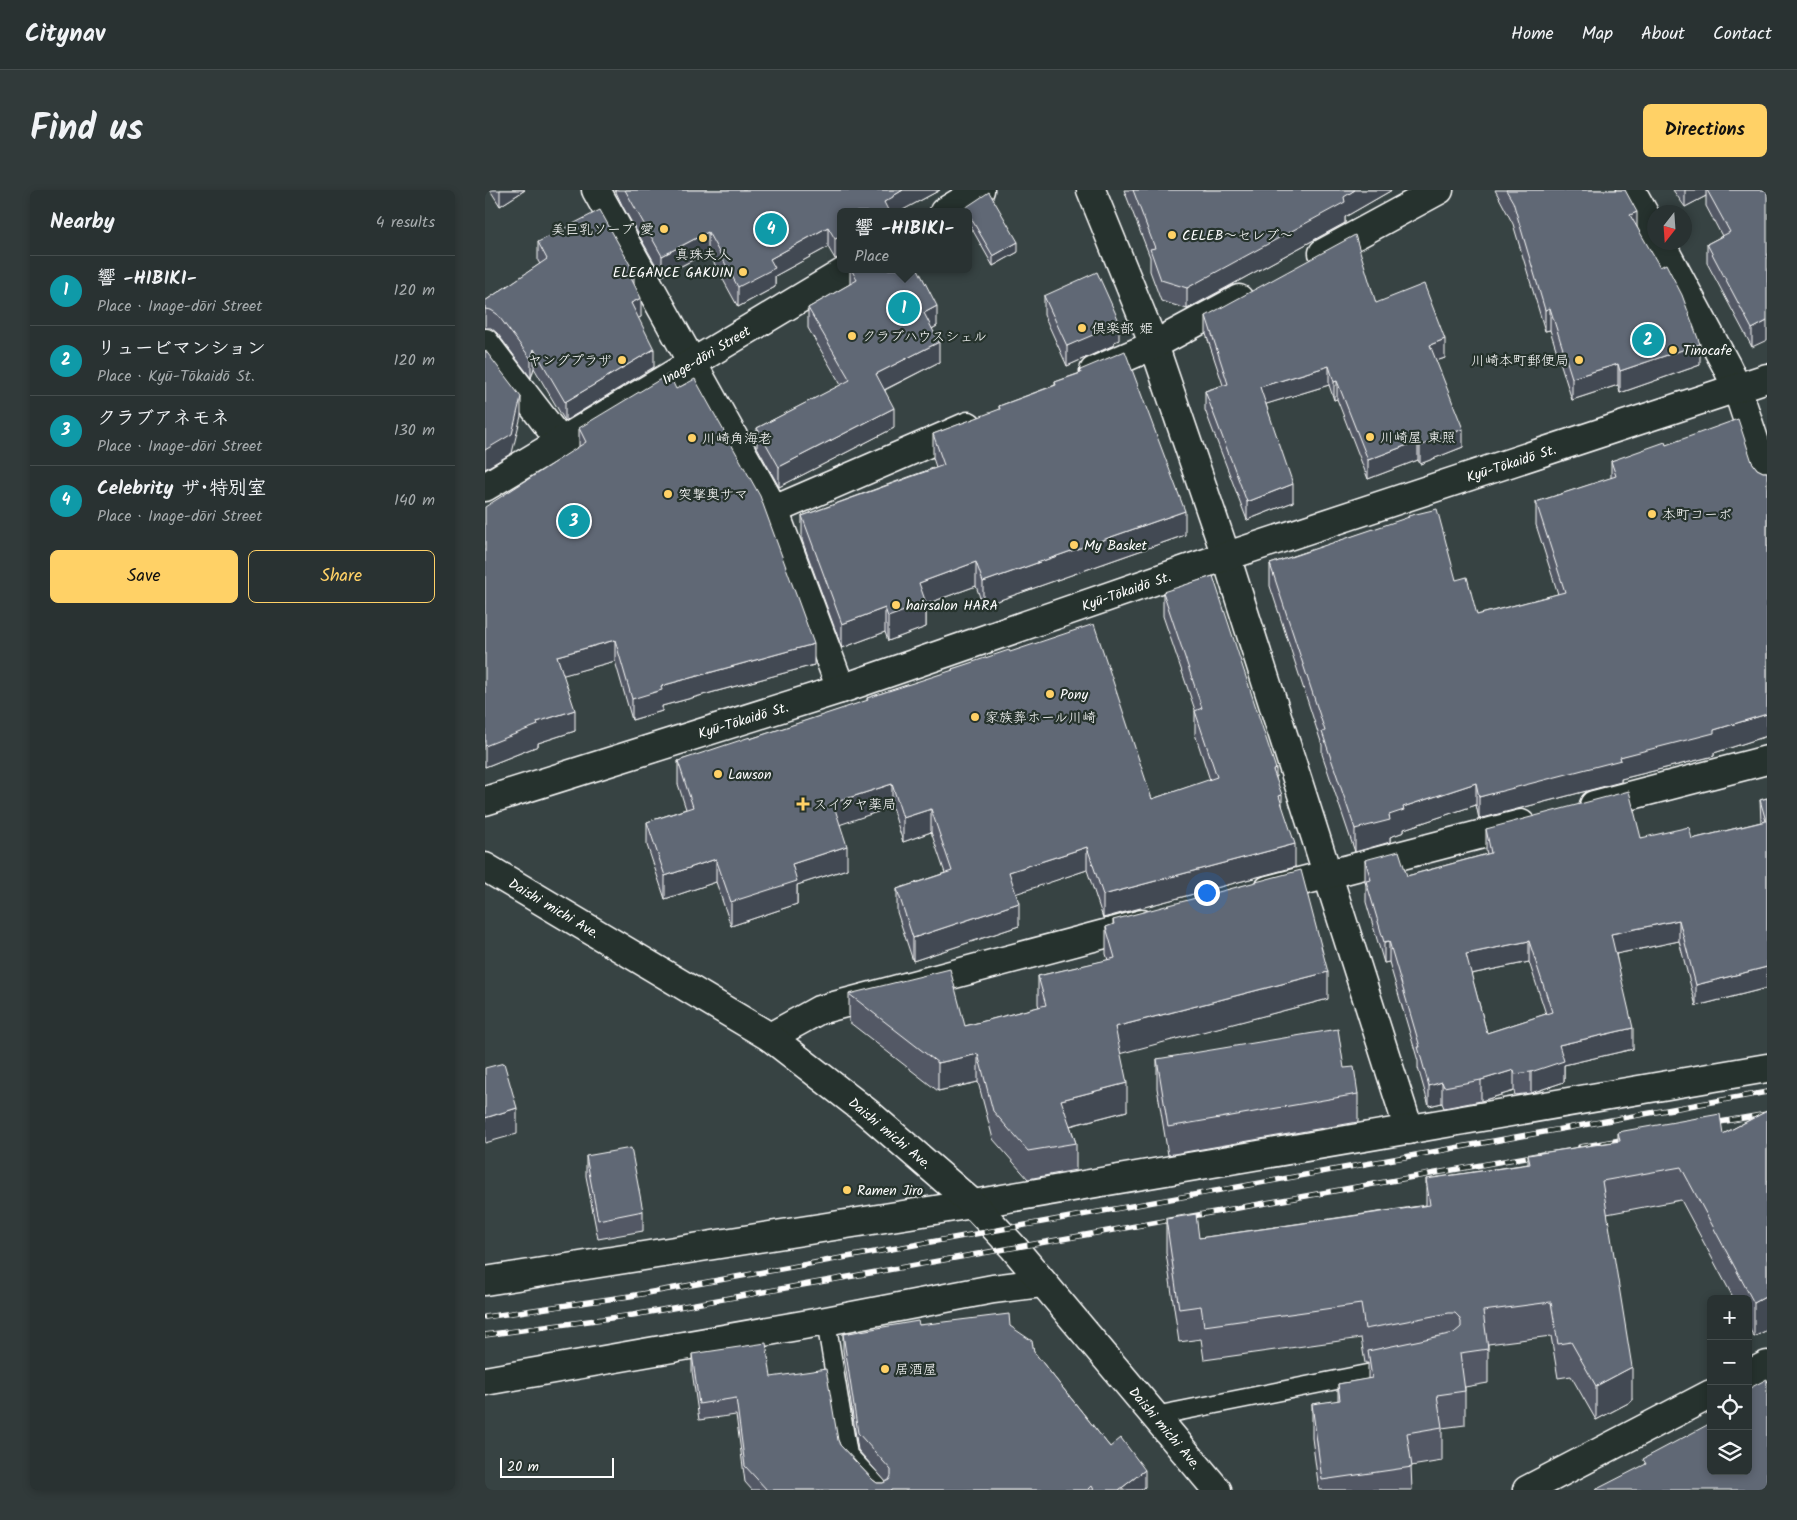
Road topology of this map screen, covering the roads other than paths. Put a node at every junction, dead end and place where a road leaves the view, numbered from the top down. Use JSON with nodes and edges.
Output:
{"nodes":[{"id":1,"x":596,"y":190,"type":"edge"},
{"id":2,"x":980,"y":190,"type":"edge"},
{"id":3,"x":1091,"y":190,"type":"edge"},
{"id":4,"x":1439,"y":190,"type":"edge"},
{"id":5,"x":1631,"y":190,"type":"edge"},
{"id":6,"x":951,"y":208,"type":"edge"},
{"id":7,"x":1647,"y":219,"type":"edge"},
{"id":8,"x":1664,"y":250,"type":"edge"},
{"id":9,"x":1301,"y":265,"type":"edge"},
{"id":10,"x":842,"y":273,"type":"edge"},
{"id":11,"x":1258,"y":289,"type":"edge"},
{"id":12,"x":485,"y":343,"type":"edge"},
{"id":13,"x":1154,"y":345,"type":"junction"},
{"id":14,"x":692,"y":364,"type":"junction"},
{"id":15,"x":1767,"y":378,"type":"edge"},
{"id":16,"x":1073,"y":380,"type":"edge"},
{"id":17,"x":1737,"y":388,"type":"junction"},
{"id":18,"x":991,"y":416,"type":"edge"},
{"id":19,"x":560,"y":441,"type":"junction"},
{"id":20,"x":1767,"y":479,"type":"edge"},
{"id":21,"x":485,"y":487,"type":"edge"},
{"id":22,"x":774,"y":510,"type":"junction"},
{"id":23,"x":1226,"y":556,"type":"junction"},
{"id":24,"x":841,"y":689,"type":"junction"},
{"id":25,"x":1767,"y":760,"type":"edge"},
{"id":26,"x":485,"y":801,"type":"edge"},
{"id":27,"x":485,"y":867,"type":"edge"},
{"id":28,"x":1327,"y":875,"type":"junction"},
{"id":29,"x":1241,"y":898,"type":"edge"},
{"id":30,"x":1164,"y":918,"type":"edge"},
{"id":31,"x":770,"y":1037,"type":"junction"},
{"id":32,"x":1767,"y":1068,"type":"edge"},
{"id":33,"x":1409,"y":1130,"type":"junction"},
{"id":34,"x":973,"y":1204,"type":"junction"},
{"id":35,"x":485,"y":1281,"type":"edge"},
{"id":36,"x":1042,"y":1283,"type":"junction"},
{"id":37,"x":826,"y":1321,"type":"junction"},
{"id":38,"x":1767,"y":1365,"type":"edge"},
{"id":39,"x":1404,"y":1366,"type":"edge"},
{"id":40,"x":1752,"y":1372,"type":"edge"},
{"id":41,"x":485,"y":1381,"type":"edge"},
{"id":42,"x":1707,"y":1396,"type":"edge"},
{"id":43,"x":1155,"y":1416,"type":"junction"},
{"id":44,"x":881,"y":1490,"type":"edge"},
{"id":45,"x":1217,"y":1490,"type":"edge"},
{"id":46,"x":1527,"y":1490,"type":"edge"}],
"edges":[{"from":1,"to":14,"type":"main road"},
{"from":2,"to":6,"type":"main road"},
{"from":3,"to":13,"type":"main road"},
{"from":4,"to":9,"type":"main road"},
{"from":5,"to":7,"type":"main road"},
{"from":8,"to":17,"type":"main road"},
{"from":10,"to":14,"type":"main road","name":"Inage-dōri Street"},
{"from":11,"to":13,"type":"main road"},
{"from":12,"to":19,"type":"main road"},
{"from":13,"to":16,"type":"main road"},
{"from":13,"to":23,"type":"main road"},
{"from":14,"to":19,"type":"main road","name":"Inage-dōri Street"},
{"from":14,"to":22,"type":"main road"},
{"from":15,"to":17,"type":"main road","name":"Kyū-Tōkaidō St."},
{"from":17,"to":20,"type":"main road"},
{"from":17,"to":23,"type":"main road","name":"Kyū-Tōkaidō St."},
{"from":18,"to":22,"type":"main road"},
{"from":19,"to":21,"type":"main road","name":"Inage-dōri Street"},
{"from":22,"to":24,"type":"main road"},
{"from":23,"to":24,"type":"main road","name":"Kyū-Tōkaidō St."},
{"from":23,"to":28,"type":"main road"},
{"from":24,"to":26,"type":"main road","name":"Kyū-Tōkaidō St."},
{"from":25,"to":28,"type":"main road"},
{"from":27,"to":31,"type":"main road","name":"Daishi michi Ave."},
{"from":28,"to":29,"type":"main road"},
{"from":28,"to":33,"type":"main road"},
{"from":30,"to":31,"type":"main road"},
{"from":31,"to":34,"type":"main road","name":"Daishi michi Ave."},
{"from":32,"to":33,"type":"main road"},
{"from":33,"to":34,"type":"main road"},
{"from":34,"to":35,"type":"main road"},
{"from":34,"to":36,"type":"main road","name":"Daishi michi Ave."},
{"from":36,"to":37,"type":"main road"},
{"from":36,"to":43,"type":"main road","name":"Daishi michi Ave."},
{"from":37,"to":41,"type":"main road"},
{"from":37,"to":44,"type":"lane"},
{"from":38,"to":40,"type":"main road"},
{"from":39,"to":43,"type":"lane"},
{"from":42,"to":46,"type":"main road"},
{"from":43,"to":45,"type":"main road","name":"Daishi michi Ave."}]}
